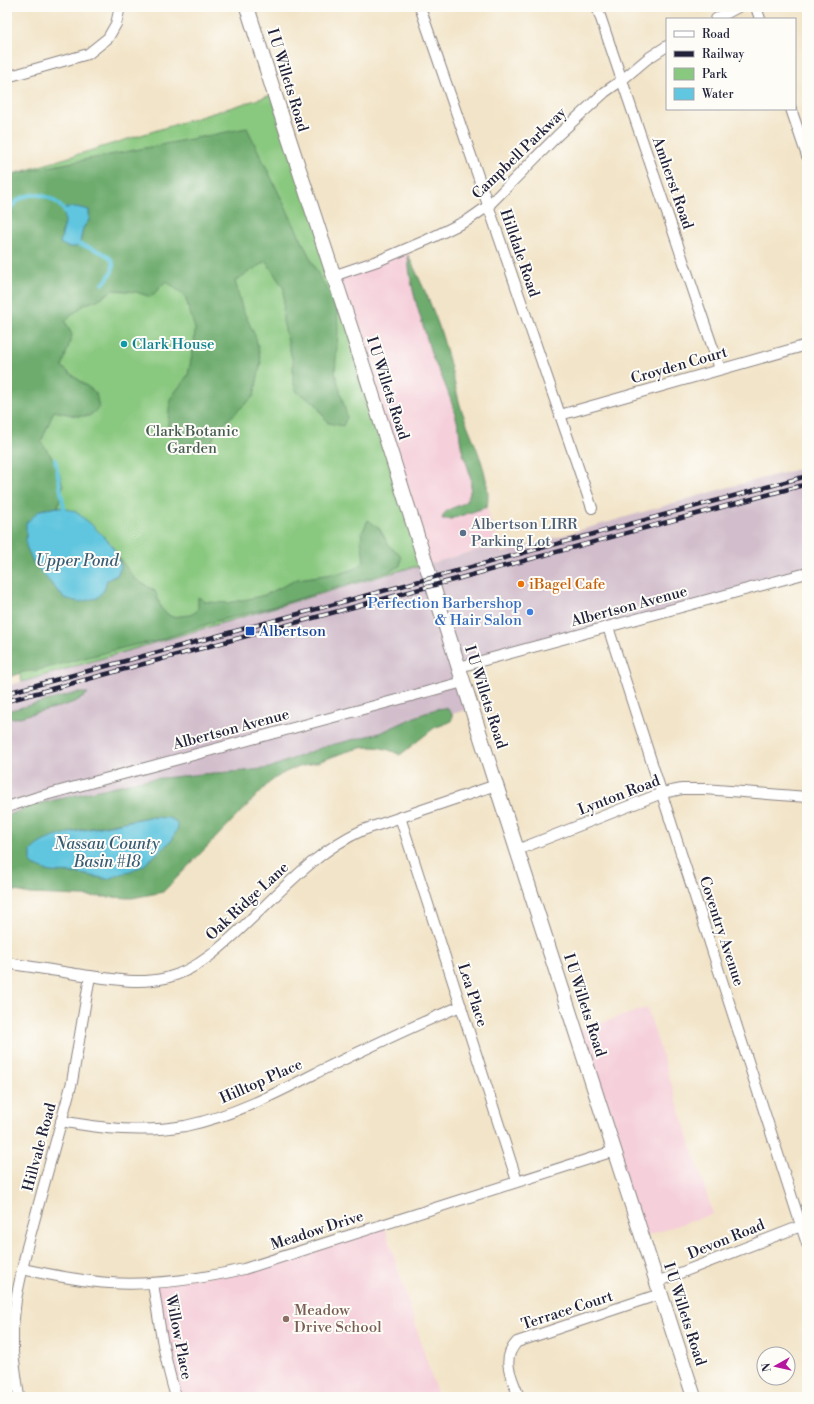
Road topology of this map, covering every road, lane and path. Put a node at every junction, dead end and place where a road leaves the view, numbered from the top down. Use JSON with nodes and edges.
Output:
{"nodes":[{"id":1,"x":120,"y":7,"type":"edge"},
{"id":2,"x":247,"y":7,"type":"edge"},
{"id":3,"x":420,"y":7,"type":"edge"},
{"id":4,"x":597,"y":7,"type":"edge"},
{"id":5,"x":738,"y":7,"type":"edge"},
{"id":6,"x":756,"y":7,"type":"edge"},
{"id":7,"x":718,"y":18,"type":"edge"},
{"id":8,"x":760,"y":18,"type":"edge"},
{"id":9,"x":666,"y":47,"type":"edge"},
{"id":10,"x":7,"y":77,"type":"edge"},
{"id":11,"x":622,"y":80,"type":"junction"},
{"id":12,"x":791,"y":110,"type":"edge"},
{"id":13,"x":807,"y":156,"type":"edge"},
{"id":14,"x":488,"y":206,"type":"junction"},
{"id":15,"x":333,"y":276,"type":"junction"},
{"id":16,"x":807,"y":345,"type":"edge"},
{"id":17,"x":720,"y":369,"type":"junction"},
{"id":18,"x":560,"y":415,"type":"junction"},
{"id":19,"x":592,"y":508,"type":"dead end"},
{"id":20,"x":807,"y":573,"type":"edge"},
{"id":21,"x":608,"y":627,"type":"junction"},
{"id":22,"x":459,"y":668,"type":"junction"},
{"id":23,"x":463,"y":682,"type":"junction"},
{"id":24,"x":496,"y":785,"type":"junction"},
{"id":25,"x":662,"y":793,"type":"junction"},
{"id":26,"x":807,"y":797,"type":"edge"},
{"id":27,"x":7,"y":808,"type":"edge"},
{"id":28,"x":400,"y":817,"type":"junction"},
{"id":29,"x":517,"y":850,"type":"junction"},
{"id":30,"x":7,"y":963,"type":"edge"},
{"id":31,"x":90,"y":976,"type":"junction"},
{"id":32,"x":460,"y":1006,"type":"junction"},
{"id":33,"x":61,"y":1121,"type":"junction"},
{"id":34,"x":614,"y":1151,"type":"junction"},
{"id":35,"x":517,"y":1181,"type":"junction"},
{"id":36,"x":804,"y":1224,"type":"edge"},
{"id":37,"x":807,"y":1244,"type":"edge"},
{"id":38,"x":22,"y":1269,"type":"junction"},
{"id":39,"x":153,"y":1283,"type":"junction"},
{"id":40,"x":659,"y":1288,"type":"junction"},
{"id":41,"x":19,"y":1397,"type":"edge"},
{"id":42,"x":176,"y":1397,"type":"edge"},
{"id":43,"x":519,"y":1397,"type":"edge"},
{"id":44,"x":694,"y":1397,"type":"edge"}],
"edges":[{"from":1,"to":10,"type":"street"},
{"from":2,"to":15,"type":"main road","name":"I U Willets Road"},
{"from":3,"to":14,"type":"street","name":"Hilldale Road"},
{"from":4,"to":11,"type":"street","name":"Amherst Road"},
{"from":5,"to":7,"type":"street"},
{"from":6,"to":8,"type":"street"},
{"from":9,"to":11,"type":"street","name":"Campbell Parkway"},
{"from":11,"to":14,"type":"street","name":"Campbell Parkway"},
{"from":11,"to":17,"type":"street","name":"Amherst Road"},
{"from":12,"to":13,"type":"street"},
{"from":14,"to":15,"type":"street","name":"Campbell Parkway"},
{"from":14,"to":18,"type":"street","name":"Hilldale Road"},
{"from":15,"to":22,"type":"main road","name":"I U Willets Road"},
{"from":16,"to":17,"type":"street","name":"Croyden Court"},
{"from":17,"to":18,"type":"street","name":"Croyden Court"},
{"from":18,"to":19,"type":"street","name":"Hilldale Road"},
{"from":20,"to":21,"type":"street","name":"Albertson Avenue"},
{"from":21,"to":22,"type":"street","name":"Albertson Avenue"},
{"from":21,"to":25,"type":"street","name":"Coventry Avenue"},
{"from":22,"to":23,"type":"main road","name":"I U Willets Road"},
{"from":23,"to":24,"type":"main road","name":"I U Willets Road"},
{"from":23,"to":27,"type":"street","name":"Albertson Avenue"},
{"from":24,"to":28,"type":"street","name":"Oak Ridge Lane"},
{"from":24,"to":29,"type":"main road","name":"I U Willets Road"},
{"from":25,"to":26,"type":"street","name":"Lynton Road"},
{"from":25,"to":29,"type":"street","name":"Lynton Road"},
{"from":25,"to":36,"type":"street","name":"Coventry Avenue"},
{"from":28,"to":31,"type":"street","name":"Oak Ridge Lane"},
{"from":28,"to":32,"type":"street","name":"Lea Place"},
{"from":29,"to":34,"type":"main road","name":"I U Willets Road"},
{"from":30,"to":31,"type":"street","name":"Oak Ridge Lane"},
{"from":31,"to":33,"type":"street","name":"Hillvale Road"},
{"from":32,"to":33,"type":"street","name":"Hilltop Place"},
{"from":32,"to":35,"type":"street","name":"Lea Place"},
{"from":33,"to":38,"type":"street","name":"Hillvale Road"},
{"from":34,"to":35,"type":"street","name":"Meadow Drive"},
{"from":34,"to":40,"type":"main road","name":"I U Willets Road"},
{"from":35,"to":39,"type":"street","name":"Meadow Drive"},
{"from":36,"to":37,"type":"street","name":"Coventry Avenue"},
{"from":36,"to":40,"type":"street","name":"Devon Road"},
{"from":38,"to":39,"type":"street","name":"Meadow Drive"},
{"from":38,"to":41,"type":"street","name":"Hillvale Road"},
{"from":39,"to":42,"type":"street","name":"Willow Place"},
{"from":40,"to":43,"type":"street","name":"Terrace Court"},
{"from":40,"to":44,"type":"main road","name":"I U Willets Road"}]}
